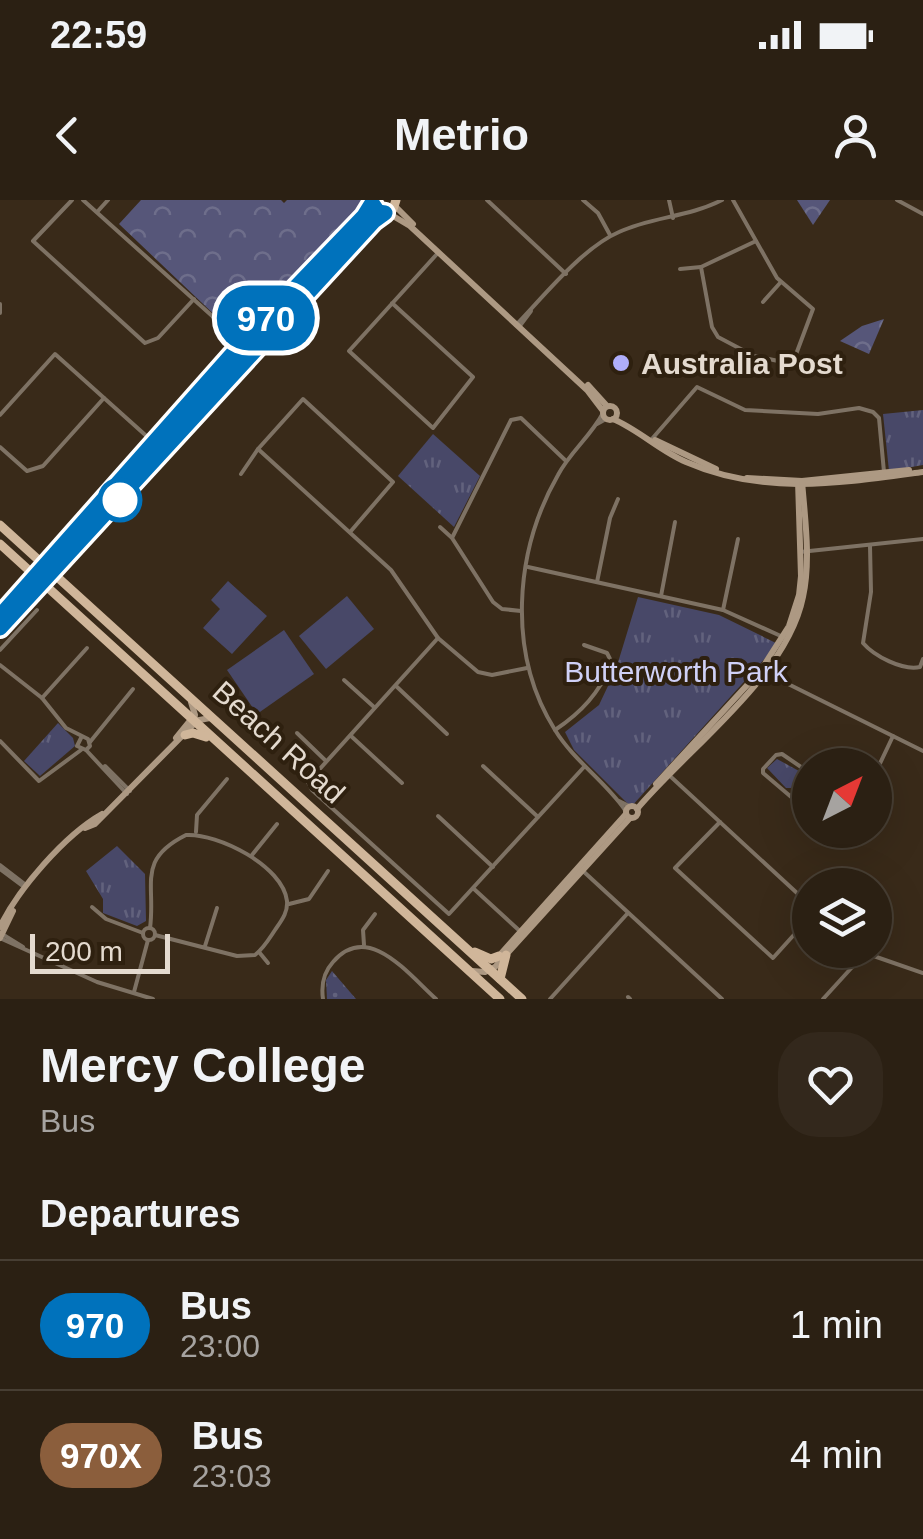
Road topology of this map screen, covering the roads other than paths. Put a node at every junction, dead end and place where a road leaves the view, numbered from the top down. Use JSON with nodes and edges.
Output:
{"nodes":[{"id":1,"x":72,"y":200,"type":"edge"},
{"id":2,"x":83,"y":200,"type":"edge"},
{"id":3,"x":108,"y":200,"type":"edge"},
{"id":4,"x":487,"y":200,"type":"edge"},
{"id":5,"x":583,"y":200,"type":"edge"},
{"id":6,"x":669,"y":200,"type":"edge"},
{"id":7,"x":722,"y":200,"type":"edge"},
{"id":8,"x":734,"y":200,"type":"edge"},
{"id":9,"x":897,"y":200,"type":"edge"},
{"id":10,"x":372,"y":202,"type":"edge"},
{"id":11,"x":393,"y":206,"type":"edge"},
{"id":12,"x":96,"y":213,"type":"junction"},
{"id":13,"x":923,"y":214,"type":"edge"},
{"id":14,"x":673,"y":218,"type":"junction"},
{"id":15,"x":610,"y":236,"type":"junction"},
{"id":16,"x":756,"y":241,"type":"junction"},
{"id":17,"x":439,"y":251,"type":"junction"},
{"id":18,"x":700,"y":267,"type":"junction"},
{"id":19,"x":680,"y":269,"type":"dead end"},
{"id":20,"x":566,"y":274,"type":"junction"},
{"id":21,"x":782,"y":282,"type":"junction"},
{"id":22,"x":194,"y":299,"type":"junction"},
{"id":23,"x":764,"y":302,"type":"dead end"},
{"id":24,"x":392,"y":303,"type":"junction"},
{"id":25,"x":0,"y":304,"type":"edge"},
{"id":26,"x":0,"y":313,"type":"edge"},
{"id":27,"x":519,"y":325,"type":"junction"},
{"id":28,"x":242,"y":343,"type":"junction"},
{"id":29,"x":254,"y":354,"type":"junction"},
{"id":30,"x":104,"y":398,"type":"junction"},
{"id":31,"x":608,"y":414,"type":"junction"},
{"id":32,"x":0,"y":415,"type":"edge"},
{"id":33,"x":650,"y":440,"type":"junction"},
{"id":34,"x":153,"y":442,"type":"junction"},
{"id":35,"x":0,"y":447,"type":"edge"},
{"id":36,"x":258,"y":449,"type":"junction"},
{"id":37,"x":164,"y":452,"type":"junction"},
{"id":38,"x":566,"y":461,"type":"junction"},
{"id":39,"x":923,"y":470,"type":"edge"},
{"id":40,"x":241,"y":474,"type":"dead end"},
{"id":41,"x":884,"y":474,"type":"junction"},
{"id":42,"x":800,"y":483,"type":"junction"},
{"id":43,"x":618,"y":499,"type":"dead end"},
{"id":44,"x":675,"y":522,"type":"dead end"},
{"id":45,"x":1,"y":526,"type":"edge"},
{"id":46,"x":440,"y":527,"type":"dead end"},
{"id":47,"x":350,"y":532,"type":"junction"},
{"id":48,"x":452,"y":538,"type":"junction"},
{"id":49,"x":738,"y":539,"type":"dead end"},
{"id":50,"x":923,"y":539,"type":"edge"},
{"id":51,"x":0,"y":544,"type":"edge"},
{"id":52,"x":870,"y":546,"type":"junction"},
{"id":53,"x":804,"y":552,"type":"junction"},
{"id":54,"x":54,"y":556,"type":"junction"},
{"id":55,"x":24,"y":566,"type":"junction"},
{"id":56,"x":527,"y":567,"type":"junction"},
{"id":57,"x":52,"y":573,"type":"junction"},
{"id":58,"x":39,"y":580,"type":"junction"},
{"id":59,"x":597,"y":582,"type":"junction"},
{"id":60,"x":31,"y":595,"type":"junction"},
{"id":61,"x":661,"y":596,"type":"junction"},
{"id":62,"x":37,"y":610,"type":"dead end"},
{"id":63,"x":723,"y":610,"type":"junction"},
{"id":64,"x":521,"y":611,"type":"junction"},
{"id":65,"x":0,"y":614,"type":"edge"},
{"id":66,"x":80,"y":616,"type":"junction"},
{"id":67,"x":0,"y":628,"type":"edge"},
{"id":68,"x":438,"y":638,"type":"junction"},
{"id":69,"x":785,"y":638,"type":"junction"},
{"id":70,"x":584,"y":645,"type":"dead end"},
{"id":71,"x":87,"y":648,"type":"dead end"},
{"id":72,"x":0,"y":650,"type":"edge"},
{"id":73,"x":923,"y":659,"type":"edge"},
{"id":74,"x":0,"y":664,"type":"edge"},
{"id":75,"x":527,"y":668,"type":"junction"},
{"id":76,"x":164,"y":671,"type":"junction"},
{"id":77,"x":763,"y":671,"type":"junction"},
{"id":78,"x":344,"y":680,"type":"dead end"},
{"id":79,"x":395,"y":686,"type":"junction"},
{"id":80,"x":133,"y":689,"type":"dead end"},
{"id":81,"x":42,"y":698,"type":"junction"},
{"id":82,"x":375,"y":708,"type":"junction"},
{"id":83,"x":193,"y":721,"type":"junction"},
{"id":84,"x":220,"y":722,"type":"junction"},
{"id":85,"x":555,"y":731,"type":"junction"},
{"id":86,"x":297,"y":733,"type":"dead end"},
{"id":87,"x":185,"y":734,"type":"junction"},
{"id":88,"x":448,"y":734,"type":"dead end"},
{"id":89,"x":350,"y":736,"type":"junction"},
{"id":90,"x":893,"y":736,"type":"junction"},
{"id":91,"x":0,"y":741,"type":"edge"},
{"id":92,"x":174,"y":744,"type":"junction"},
{"id":93,"x":82,"y":745,"type":"junction"},
{"id":94,"x":887,"y":748,"type":"edge"},
{"id":95,"x":923,"y":751,"type":"edge"},
{"id":96,"x":229,"y":754,"type":"junction"},
{"id":97,"x":327,"y":761,"type":"junction"},
{"id":98,"x":482,"y":766,"type":"dead end"},
{"id":99,"x":584,"y":768,"type":"junction"},
{"id":100,"x":668,"y":774,"type":"junction"},
{"id":101,"x":228,"y":779,"type":"dead end"},
{"id":102,"x":402,"y":783,"type":"dead end"},
{"id":103,"x":128,"y":793,"type":"junction"},
{"id":104,"x":791,"y":796,"type":"joint"},
{"id":105,"x":630,"y":810,"type":"junction"},
{"id":106,"x":438,"y":816,"type":"dead end"},
{"id":107,"x":538,"y":818,"type":"junction"},
{"id":108,"x":720,"y":822,"type":"junction"},
{"id":109,"x":277,"y":824,"type":"dead end"},
{"id":110,"x":196,"y":834,"type":"junction"},
{"id":111,"x":365,"y":855,"type":"junction"},
{"id":112,"x":252,"y":856,"type":"junction"},
{"id":113,"x":0,"y":867,"type":"edge"},
{"id":114,"x":494,"y":867,"type":"junction"},
{"id":115,"x":356,"y":868,"type":"junction"},
{"id":116,"x":581,"y":870,"type":"junction"},
{"id":117,"x":328,"y":871,"type":"dead end"},
{"id":118,"x":25,"y":886,"type":"junction"},
{"id":119,"x":474,"y":888,"type":"junction"},
{"id":120,"x":792,"y":888,"type":"edge"},
{"id":121,"x":288,"y":904,"type":"junction"},
{"id":122,"x":92,"y":907,"type":"dead end"},
{"id":123,"x":217,"y":908,"type":"dead end"},
{"id":124,"x":628,"y":913,"type":"junction"},
{"id":125,"x":375,"y":914,"type":"dead end"},
{"id":126,"x":150,"y":928,"type":"junction"},
{"id":127,"x":143,"y":932,"type":"junction"},
{"id":128,"x":522,"y":933,"type":"junction"},
{"id":129,"x":0,"y":934,"type":"edge"},
{"id":130,"x":155,"y":935,"type":"junction"},
{"id":131,"x":792,"y":937,"type":"edge"},
{"id":132,"x":148,"y":940,"type":"junction"},
{"id":133,"x":364,"y":945,"type":"junction"},
{"id":134,"x":205,"y":946,"type":"junction"},
{"id":135,"x":464,"y":946,"type":"junction"},
{"id":136,"x":259,"y":952,"type":"junction"},
{"id":137,"x":502,"y":956,"type":"junction"},
{"id":138,"x":268,"y":963,"type":"dead end"},
{"id":139,"x":466,"y":968,"type":"junction"},
{"id":140,"x":490,"y":970,"type":"junction"},
{"id":141,"x":923,"y":973,"type":"edge"},
{"id":142,"x":500,"y":979,"type":"junction"},
{"id":143,"x":134,"y":992,"type":"junction"},
{"id":144,"x":828,"y":998,"type":"edge"},
{"id":145,"x":153,"y":999,"type":"edge"},
{"id":146,"x":323,"y":999,"type":"edge"},
{"id":147,"x":436,"y":999,"type":"edge"},
{"id":148,"x":502,"y":999,"type":"edge"},
{"id":149,"x":522,"y":999,"type":"edge"},
{"id":150,"x":550,"y":999,"type":"edge"},
{"id":151,"x":722,"y":999,"type":"edge"}],
"edges":[{"from":1,"to":22,"type":"street"},
{"from":2,"to":12,"type":"street"},
{"from":3,"to":12,"type":"street"},
{"from":4,"to":20,"type":"street"},
{"from":5,"to":15,"type":"street"},
{"from":6,"to":14,"type":"street"},
{"from":7,"to":14,"type":"street"},
{"from":8,"to":16,"type":"street"},
{"from":9,"to":13,"type":"street"},
{"from":10,"to":11,"type":"main road"},
{"from":10,"to":28,"type":"main road"},
{"from":11,"to":17,"type":"street"},
{"from":11,"to":29,"type":"main road"},
{"from":12,"to":22,"type":"street"},
{"from":14,"to":15,"type":"street"},
{"from":15,"to":20,"type":"street"},
{"from":16,"to":18,"type":"street"},
{"from":16,"to":21,"type":"street"},
{"from":17,"to":24,"type":"street"},
{"from":17,"to":27,"type":"street"},
{"from":18,"to":19,"type":"street"},
{"from":18,"to":21,"type":"street"},
{"from":20,"to":27,"type":"street"},
{"from":21,"to":23,"type":"street"},
{"from":22,"to":28,"type":"street"},
{"from":24,"to":24,"type":"street"},
{"from":25,"to":26,"type":"street"},
{"from":27,"to":31,"type":"street"},
{"from":28,"to":29,"type":"street"},
{"from":28,"to":34,"type":"main road"},
{"from":29,"to":37,"type":"main road"},
{"from":30,"to":32,"type":"street"},
{"from":30,"to":34,"type":"street"},
{"from":30,"to":35,"type":"street"},
{"from":31,"to":33,"type":"street"},
{"from":31,"to":38,"type":"street"},
{"from":33,"to":41,"type":"street"},
{"from":33,"to":42,"type":"street"},
{"from":34,"to":37,"type":"street"},
{"from":34,"to":54,"type":"main road"},
{"from":36,"to":40,"type":"street"},
{"from":36,"to":47,"type":"street"},
{"from":36,"to":47,"type":"street"},
{"from":37,"to":57,"type":"main road"},
{"from":38,"to":48,"type":"street"},
{"from":38,"to":56,"type":"street"},
{"from":39,"to":41,"type":"street"},
{"from":41,"to":42,"type":"street"},
{"from":42,"to":53,"type":"street"},
{"from":43,"to":59,"type":"street"},
{"from":44,"to":61,"type":"street"},
{"from":45,"to":54,"type":"main road"},
{"from":45,"to":57,"type":"main road","name":"Beach Road"},
{"from":46,"to":48,"type":"street"},
{"from":47,"to":68,"type":"street"},
{"from":48,"to":64,"type":"street"},
{"from":49,"to":63,"type":"street"},
{"from":50,"to":52,"type":"street"},
{"from":51,"to":55,"type":"main road","name":"Beach Road"},
{"from":52,"to":53,"type":"street"},
{"from":52,"to":73,"type":"street"},
{"from":53,"to":69,"type":"street"},
{"from":54,"to":57,"type":"main road"},
{"from":55,"to":58,"type":"main road","name":"Beach Road"},
{"from":55,"to":65,"type":"main road"},
{"from":56,"to":59,"type":"street"},
{"from":56,"to":64,"type":"street"},
{"from":57,"to":58,"type":"main road"},
{"from":57,"to":76,"type":"main road","name":"Beach Road"},
{"from":58,"to":60,"type":"main road"},
{"from":58,"to":65,"type":"main road"},
{"from":58,"to":66,"type":"main road","name":"Beach Road"},
{"from":59,"to":61,"type":"street"},
{"from":60,"to":66,"type":"main road"},
{"from":60,"to":67,"type":"main road"},
{"from":61,"to":63,"type":"street"},
{"from":62,"to":72,"type":"street"},
{"from":63,"to":69,"type":"street"},
{"from":64,"to":75,"type":"street"},
{"from":66,"to":83,"type":"main road","name":"Beach Road"},
{"from":68,"to":75,"type":"street"},
{"from":68,"to":79,"type":"street"},
{"from":69,"to":77,"type":"street"},
{"from":70,"to":85,"type":"street"},
{"from":71,"to":81,"type":"street"},
{"from":74,"to":81,"type":"street"},
{"from":75,"to":85,"type":"street"},
{"from":76,"to":83,"type":"street"},
{"from":76,"to":84,"type":"main road","name":"Beach Road"},
{"from":77,"to":90,"type":"street"},
{"from":77,"to":100,"type":"street"},
{"from":78,"to":82,"type":"street"},
{"from":79,"to":82,"type":"street"},
{"from":79,"to":88,"type":"street"},
{"from":80,"to":93,"type":"street"},
{"from":81,"to":93,"type":"street"},
{"from":82,"to":89,"type":"street"},
{"from":83,"to":84,"type":"street"},
{"from":83,"to":87,"type":"street"},
{"from":83,"to":92,"type":"street"},
{"from":83,"to":96,"type":"main road","name":"Beach Road"},
{"from":84,"to":111,"type":"main road","name":"Beach Road"},
{"from":85,"to":99,"type":"street"},
{"from":86,"to":97,"type":"street"},
{"from":87,"to":92,"type":"street"},
{"from":87,"to":96,"type":"main road"},
{"from":89,"to":97,"type":"street"},
{"from":89,"to":102,"type":"street"},
{"from":90,"to":94,"type":"street"},
{"from":90,"to":95,"type":"street"},
{"from":91,"to":93,"type":"street"},
{"from":92,"to":103,"type":"street"},
{"from":93,"to":103,"type":"street"},
{"from":96,"to":115,"type":"main road","name":"Beach Road"},
{"from":97,"to":119,"type":"street"},
{"from":98,"to":107,"type":"street"},
{"from":99,"to":105,"type":"street"},
{"from":99,"to":107,"type":"street"},
{"from":100,"to":105,"type":"street"},
{"from":100,"to":108,"type":"street"},
{"from":101,"to":110,"type":"street"},
{"from":103,"to":118,"type":"street"},
{"from":104,"to":104,"type":"street"},
{"from":105,"to":116,"type":"street"},
{"from":106,"to":114,"type":"street"},
{"from":107,"to":114,"type":"street"},
{"from":108,"to":120,"type":"street"},
{"from":108,"to":131,"type":"street"},
{"from":109,"to":112,"type":"street"},
{"from":110,"to":112,"type":"street"},
{"from":110,"to":126,"type":"street"},
{"from":111,"to":115,"type":"main road"},
{"from":111,"to":135,"type":"main road","name":"Beach Road"},
{"from":112,"to":121,"type":"street"},
{"from":113,"to":118,"type":"street"},
{"from":114,"to":119,"type":"street"},
{"from":115,"to":139,"type":"main road","name":"Beach Road"},
{"from":116,"to":124,"type":"street"},
{"from":116,"to":128,"type":"street"},
{"from":117,"to":121,"type":"street"},
{"from":118,"to":129,"type":"street"},
{"from":119,"to":128,"type":"street"},
{"from":121,"to":136,"type":"street"},
{"from":122,"to":127,"type":"street"},
{"from":123,"to":134,"type":"street"},
{"from":124,"to":150,"type":"street"},
{"from":124,"to":151,"type":"street"},
{"from":125,"to":133,"type":"street"},
{"from":126,"to":127,"type":"street"},
{"from":126,"to":130,"type":"street"},
{"from":127,"to":132,"type":"street"},
{"from":128,"to":137,"type":"street"},
{"from":129,"to":143,"type":"street"},
{"from":130,"to":132,"type":"street"},
{"from":130,"to":134,"type":"street"},
{"from":132,"to":143,"type":"street"},
{"from":133,"to":146,"type":"street"},
{"from":133,"to":147,"type":"street"},
{"from":134,"to":136,"type":"street"},
{"from":135,"to":137,"type":"main road"},
{"from":135,"to":140,"type":"main road","name":"Beach Road"},
{"from":136,"to":138,"type":"street"},
{"from":137,"to":140,"type":"street"},
{"from":137,"to":142,"type":"main road"},
{"from":139,"to":140,"type":"street"},
{"from":139,"to":148,"type":"main road","name":"Beach Road"},
{"from":140,"to":142,"type":"main road","name":"Beach Road"},
{"from":140,"to":148,"type":"street"},
{"from":141,"to":144,"type":"street"},
{"from":142,"to":149,"type":"main road","name":"Beach Road"},
{"from":143,"to":145,"type":"street"}]}
